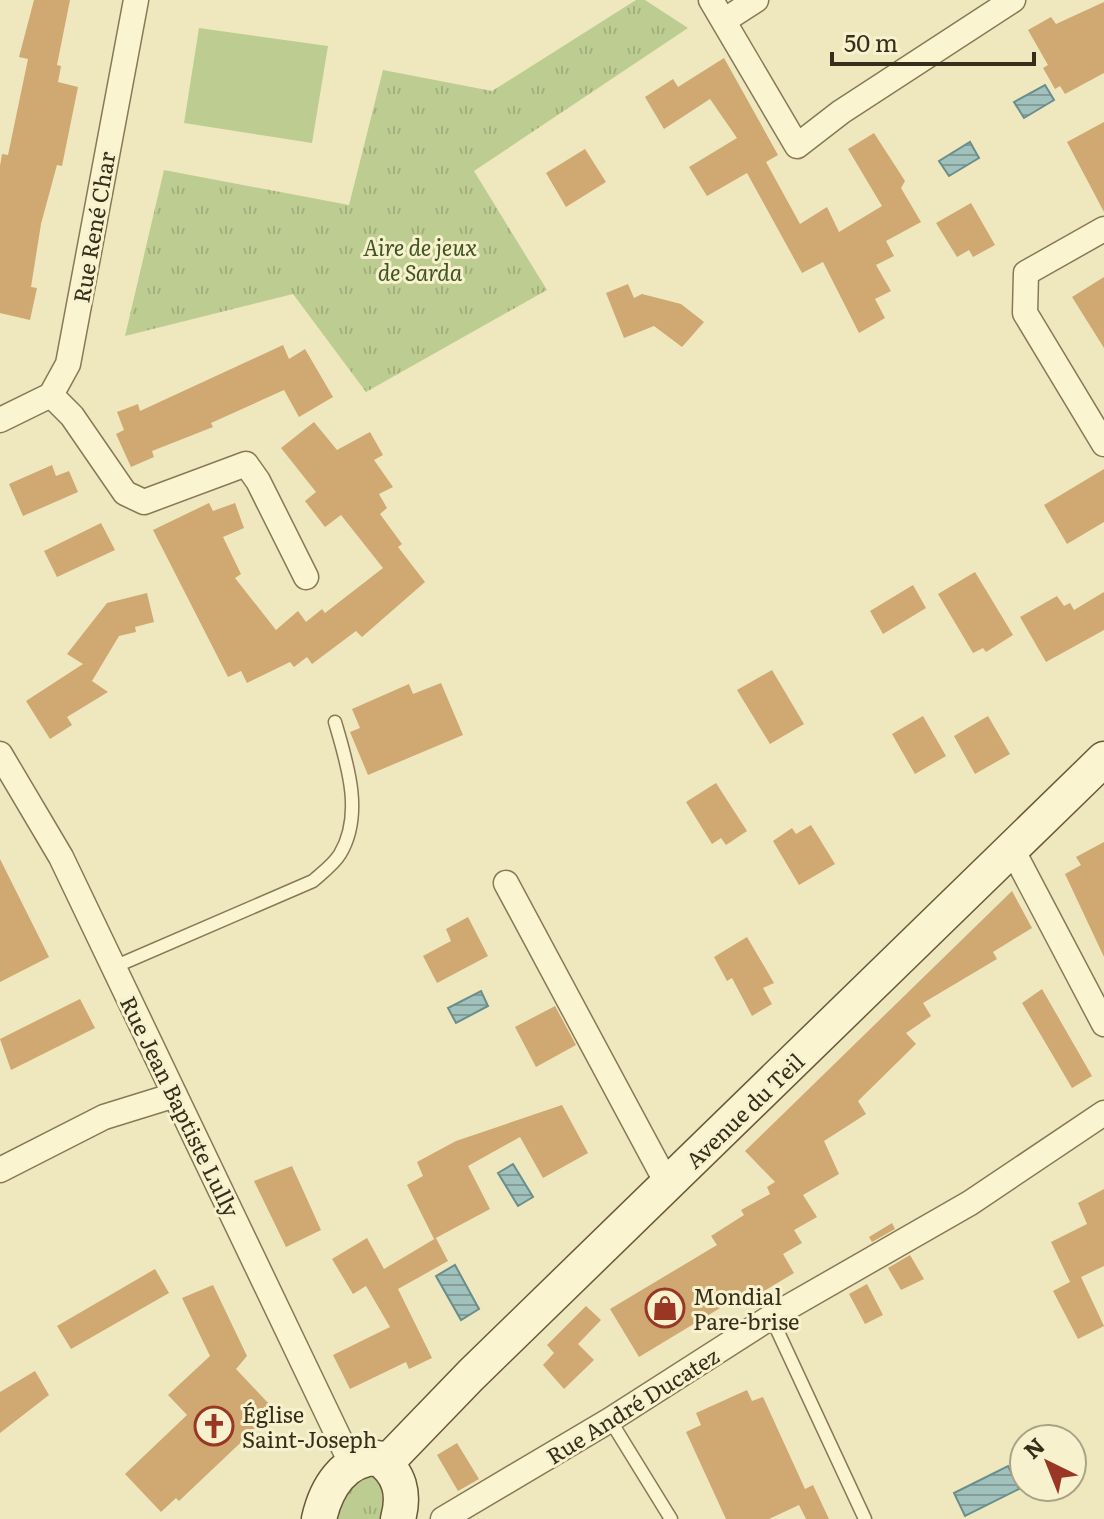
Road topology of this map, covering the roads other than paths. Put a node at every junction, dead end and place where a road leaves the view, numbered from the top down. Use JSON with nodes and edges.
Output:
{"nodes":[{"id":1,"x":136,"y":0,"type":"edge"},
{"id":2,"x":756,"y":0,"type":"edge"},
{"id":3,"x":1013,"y":0,"type":"edge"},
{"id":4,"x":718,"y":10,"type":"edge"},
{"id":5,"x":1104,"y":229,"type":"edge"},
{"id":6,"x":51,"y":395,"type":"junction"},
{"id":7,"x":0,"y":420,"type":"edge"},
{"id":8,"x":1104,"y":444,"type":"edge"},
{"id":9,"x":306,"y":577,"type":"dead end"},
{"id":10,"x":335,"y":722,"type":"dead end"},
{"id":11,"x":0,"y":754,"type":"edge"},
{"id":12,"x":1104,"y":759,"type":"edge"},
{"id":13,"x":1012,"y":849,"type":"junction"},
{"id":14,"x":506,"y":883,"type":"dead end"},
{"id":15,"x":114,"y":967,"type":"junction"},
{"id":16,"x":1104,"y":1024,"type":"edge"},
{"id":17,"x":175,"y":1095,"type":"junction"},
{"id":18,"x":1104,"y":1113,"type":"edge"},
{"id":19,"x":0,"y":1170,"type":"edge"},
{"id":20,"x":668,"y":1185,"type":"junction"},
{"id":21,"x":771,"y":1317,"type":"junction"},
{"id":22,"x":610,"y":1420,"type":"junction"},
{"id":23,"x":351,"y":1463,"type":"junction"},
{"id":24,"x":386,"y":1463,"type":"junction"},
{"id":25,"x":319,"y":1519,"type":"edge"},
{"id":26,"x":398,"y":1519,"type":"edge"},
{"id":27,"x":443,"y":1519,"type":"edge"},
{"id":28,"x":671,"y":1519,"type":"edge"},
{"id":29,"x":865,"y":1519,"type":"edge"}],
"edges":[{"from":1,"to":6,"type":"street","name":"Rue René Char"},
{"from":2,"to":4,"type":"street"},
{"from":3,"to":4,"type":"street"},
{"from":5,"to":8,"type":"street"},
{"from":6,"to":7,"type":"street"},
{"from":6,"to":9,"type":"street"},
{"from":10,"to":15,"type":"lane"},
{"from":11,"to":15,"type":"street","name":"Rue Jean Baptiste Lully"},
{"from":12,"to":13,"type":"main road","name":"Avenue du Teil"},
{"from":13,"to":16,"type":"street"},
{"from":13,"to":20,"type":"main road","name":"Avenue du Teil"},
{"from":14,"to":20,"type":"street"},
{"from":15,"to":17,"type":"street","name":"Rue Jean Baptiste Lully"},
{"from":17,"to":19,"type":"street"},
{"from":17,"to":23,"type":"street","name":"Rue Jean Baptiste Lully"},
{"from":18,"to":21,"type":"street","name":"Rue André Ducatez"},
{"from":20,"to":24,"type":"main road","name":"Avenue du Teil"},
{"from":21,"to":22,"type":"street","name":"Rue André Ducatez"},
{"from":21,"to":29,"type":"lane"},
{"from":22,"to":27,"type":"street","name":"Rue André Ducatez"},
{"from":22,"to":28,"type":"lane"},
{"from":23,"to":24,"type":"main road"},
{"from":23,"to":25,"type":"main road"},
{"from":24,"to":26,"type":"main road"}]}
